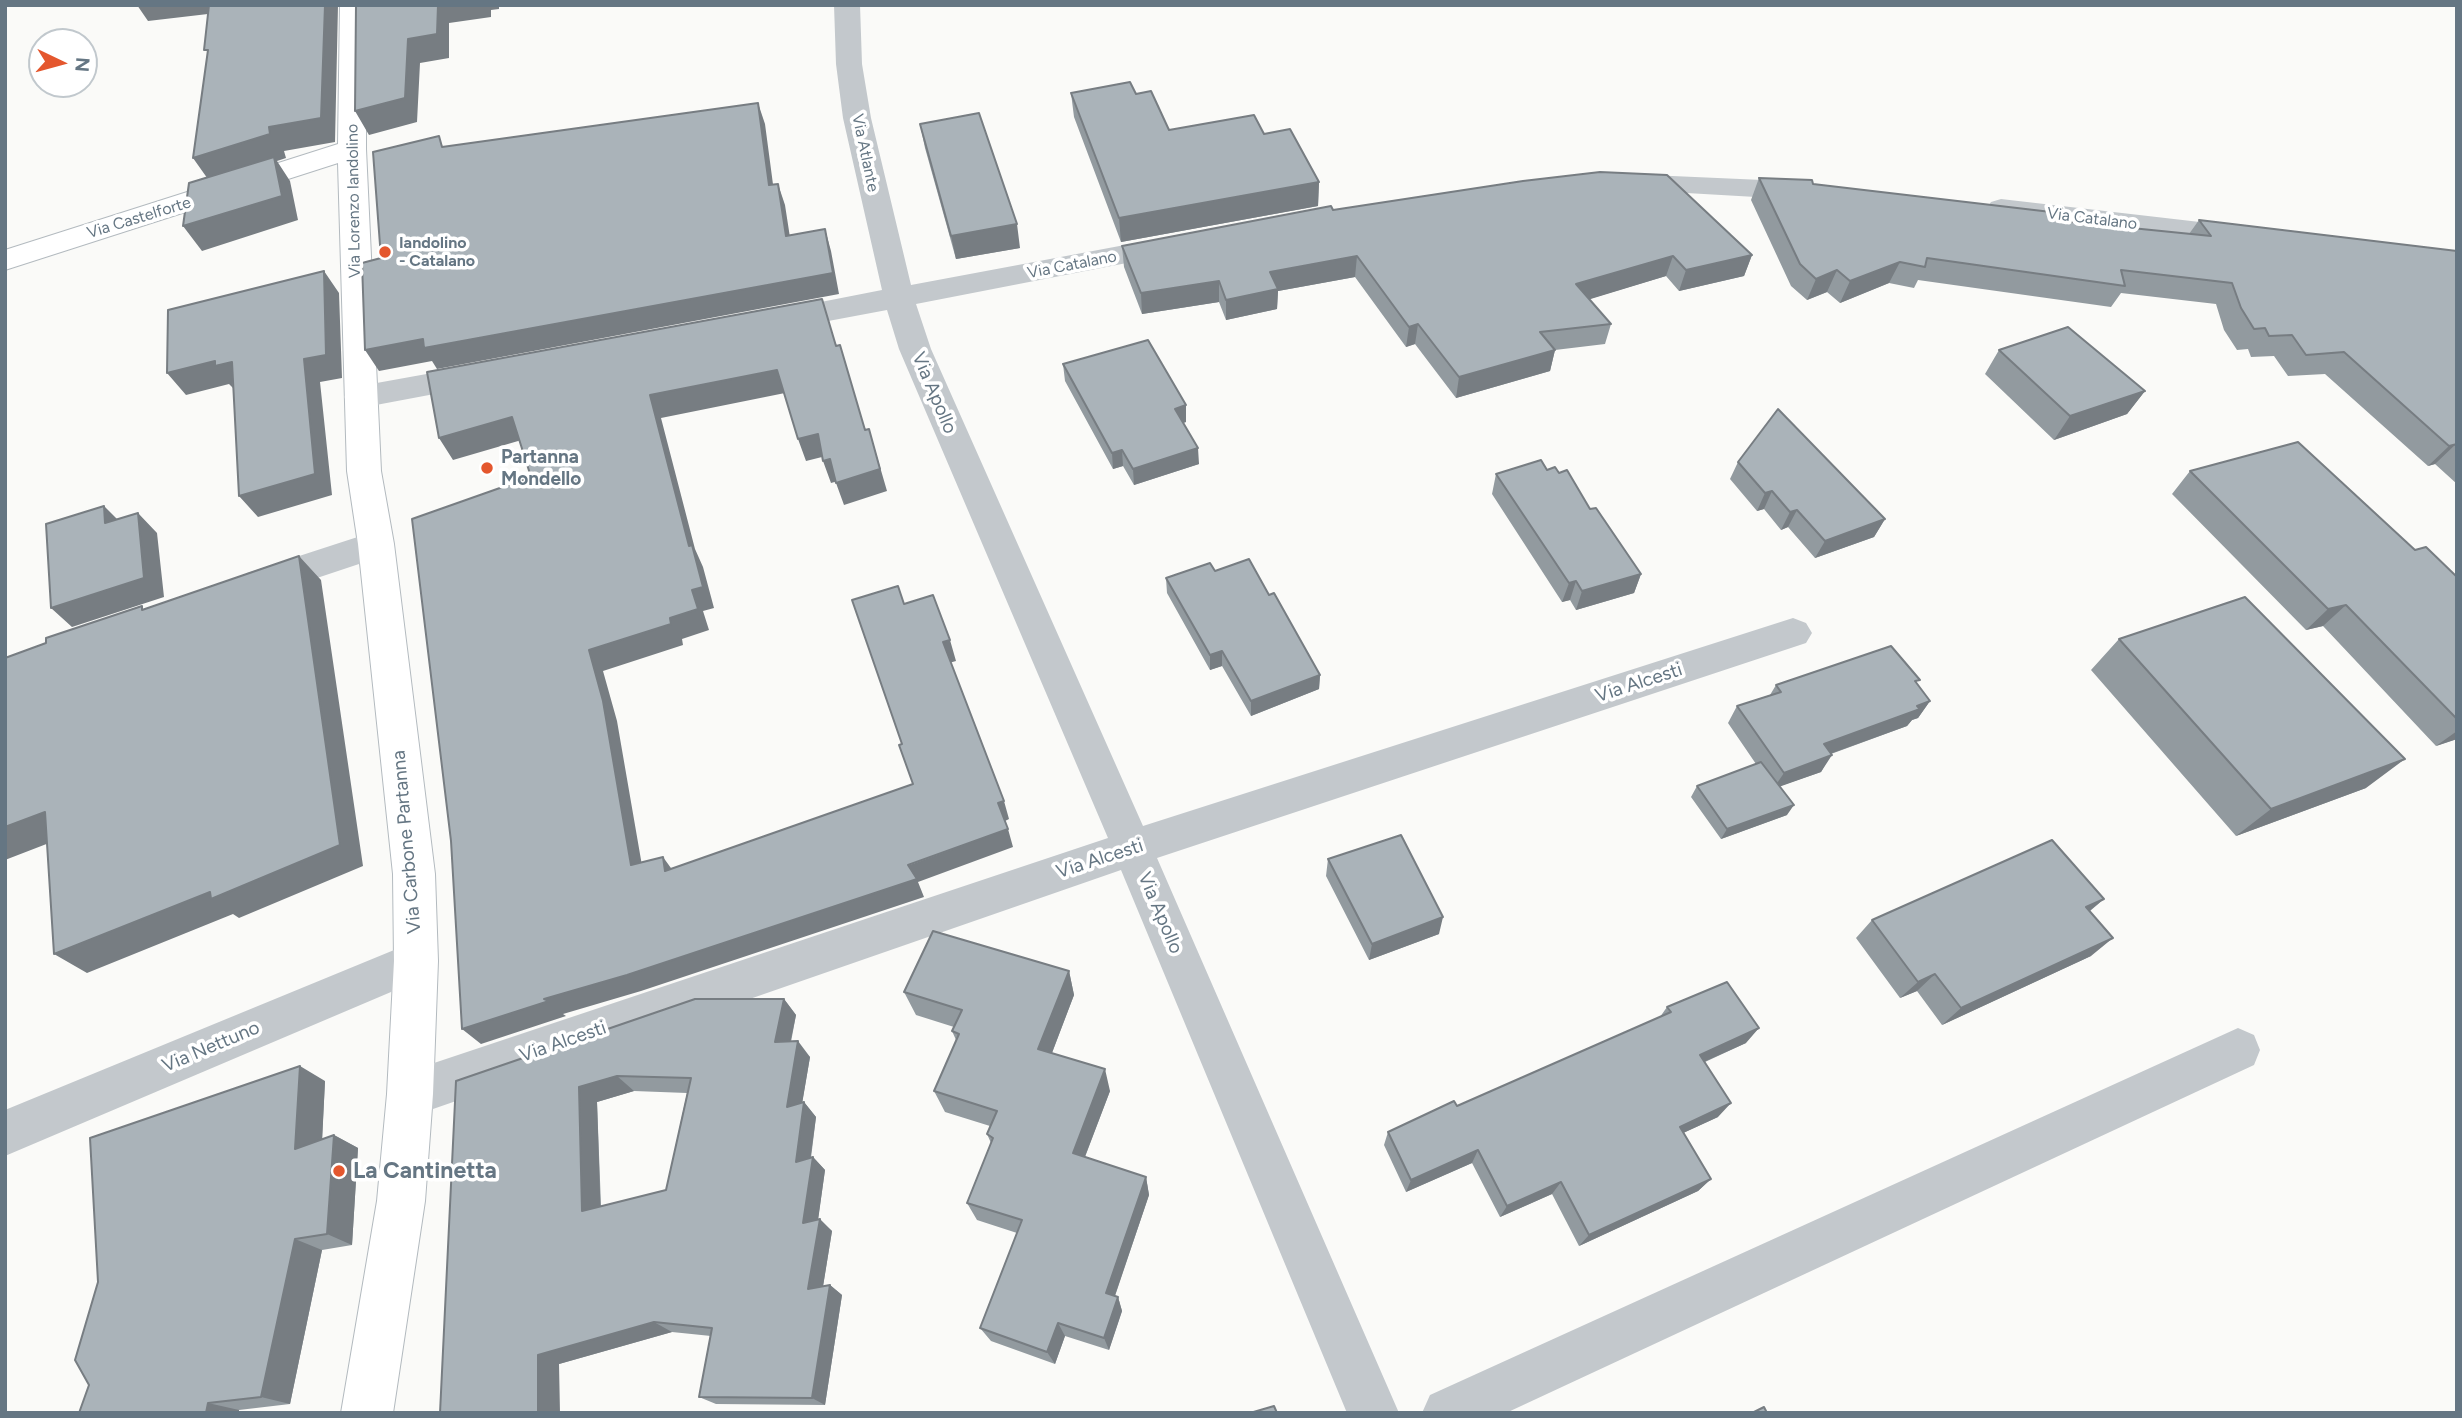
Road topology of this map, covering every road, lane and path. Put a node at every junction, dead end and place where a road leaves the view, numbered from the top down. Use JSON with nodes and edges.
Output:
{"nodes":[{"id":1,"x":354,"y":5,"type":"edge"},
{"id":2,"x":847,"y":5,"type":"edge"},
{"id":3,"x":352,"y":149,"type":"junction"},
{"id":4,"x":1595,"y":181,"type":"edge"},
{"id":5,"x":1842,"y":192,"type":"edge"},
{"id":6,"x":1979,"y":205,"type":"edge"},
{"id":7,"x":2268,"y":239,"type":"edge"},
{"id":8,"x":1200,"y":240,"type":"edge"},
{"id":9,"x":5,"y":260,"type":"edge"},
{"id":10,"x":899,"y":298,"type":"junction"},
{"id":11,"x":744,"y":327,"type":"edge"},
{"id":12,"x":515,"y":369,"type":"edge"},
{"id":13,"x":360,"y":397,"type":"junction"},
{"id":14,"x":376,"y":544,"type":"junction"},
{"id":15,"x":231,"y":593,"type":"edge"},
{"id":16,"x":1793,"y":633,"type":"dead end"},
{"id":17,"x":1133,"y":849,"type":"junction"},
{"id":18,"x":416,"y":961,"type":"junction"},
{"id":19,"x":2238,"y":1050,"type":"dead end"},
{"id":20,"x":410,"y":1094,"type":"junction"},
{"id":21,"x":5,"y":1133,"type":"edge"},
{"id":22,"x":367,"y":1413,"type":"edge"},
{"id":23,"x":1373,"y":1413,"type":"edge"},
{"id":24,"x":1448,"y":1413,"type":"edge"}],
"edges":[{"from":1,"to":3,"type":"main road","name":"Via Lorenzo Iandolino"},
{"from":2,"to":10,"type":"street","name":"Via Atlante"},
{"from":3,"to":9,"type":"main road","name":"Via Castelforte"},
{"from":3,"to":13,"type":"main road","name":"Via Lorenzo Iandolino"},
{"from":4,"to":5,"type":"street"},
{"from":6,"to":7,"type":"street","name":"Via Catalano"},
{"from":8,"to":10,"type":"street","name":"Via Catalano"},
{"from":10,"to":11,"type":"street","name":"Via Catalano"},
{"from":10,"to":17,"type":"street","name":"Via Apollo"},
{"from":12,"to":13,"type":"street"},
{"from":13,"to":14,"type":"main road","name":"Via Carbone Partanna"},
{"from":14,"to":15,"type":"street"},
{"from":14,"to":18,"type":"main road","name":"Via Carbone Partanna"},
{"from":16,"to":17,"type":"street","name":"Via Alcesti"},
{"from":17,"to":20,"type":"street","name":"Via Alcesti"},
{"from":17,"to":23,"type":"street","name":"Via Apollo"},
{"from":18,"to":20,"type":"main road","name":"Via Carbone Partanna"},
{"from":18,"to":21,"type":"street","name":"Via Nettuno"},
{"from":19,"to":24,"type":"street"},
{"from":20,"to":22,"type":"main road","name":"Via Carbone Partanna"}]}
